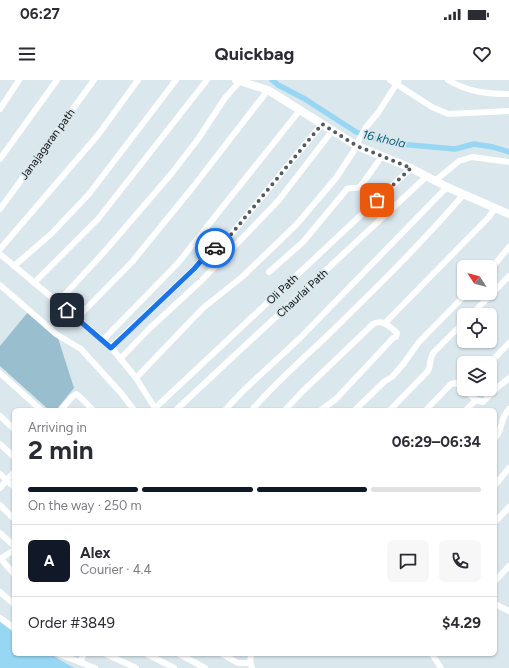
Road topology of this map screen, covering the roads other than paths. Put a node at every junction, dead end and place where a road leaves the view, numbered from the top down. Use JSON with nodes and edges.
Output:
{"nodes":[{"id":1,"x":19,"y":80,"type":"edge"},
{"id":2,"x":57,"y":80,"type":"edge"},
{"id":3,"x":94,"y":80,"type":"edge"},
{"id":4,"x":138,"y":80,"type":"edge"},
{"id":5,"x":176,"y":80,"type":"edge"},
{"id":6,"x":207,"y":80,"type":"edge"},
{"id":7,"x":239,"y":80,"type":"edge"},
{"id":8,"x":390,"y":80,"type":"edge"},
{"id":9,"x":448,"y":80,"type":"edge"},
{"id":10,"x":397,"y":82,"type":"edge"},
{"id":11,"x":268,"y":90,"type":"junction"},
{"id":12,"x":509,"y":94,"type":"edge"},
{"id":13,"x":0,"y":109,"type":"edge"},
{"id":14,"x":300,"y":110,"type":"junction"},
{"id":15,"x":509,"y":111,"type":"edge"},
{"id":16,"x":322,"y":124,"type":"junction"},
{"id":17,"x":332,"y":131,"type":"junction"},
{"id":18,"x":358,"y":143,"type":"junction"},
{"id":19,"x":382,"y":156,"type":"junction"},
{"id":20,"x":0,"y":159,"type":"edge"},
{"id":21,"x":509,"y":162,"type":"edge"},
{"id":22,"x":411,"y":168,"type":"junction"},
{"id":23,"x":427,"y":176,"type":"junction"},
{"id":24,"x":435,"y":181,"type":"junction"},
{"id":25,"x":447,"y":187,"type":"junction"},
{"id":26,"x":463,"y":195,"type":"junction"},
{"id":27,"x":495,"y":208,"type":"junction"},
{"id":28,"x":0,"y":209,"type":"edge"},
{"id":29,"x":509,"y":214,"type":"edge"},
{"id":30,"x":509,"y":247,"type":"edge"},
{"id":31,"x":0,"y":249,"type":"edge"},
{"id":32,"x":0,"y":254,"type":"edge"},
{"id":33,"x":497,"y":262,"type":"edge"},
{"id":34,"x":14,"y":266,"type":"junction"},
{"id":35,"x":269,"y":272,"type":"dead end"},
{"id":36,"x":509,"y":276,"type":"edge"},
{"id":37,"x":34,"y":283,"type":"junction"},
{"id":38,"x":0,"y":285,"type":"edge"},
{"id":39,"x":460,"y":300,"type":"edge"},
{"id":40,"x":58,"y":302,"type":"junction"},
{"id":41,"x":478,"y":308,"type":"edge"},
{"id":42,"x":77,"y":318,"type":"junction"},
{"id":43,"x":385,"y":322,"type":"junction"},
{"id":44,"x":457,"y":329,"type":"edge"},
{"id":45,"x":103,"y":340,"type":"junction"},
{"id":46,"x":509,"y":343,"type":"edge"},
{"id":47,"x":111,"y":348,"type":"junction"},
{"id":48,"x":497,"y":356,"type":"edge"},
{"id":49,"x":120,"y":359,"type":"junction"},
{"id":50,"x":0,"y":373,"type":"edge"},
{"id":51,"x":136,"y":378,"type":"junction"},
{"id":52,"x":509,"y":378,"type":"edge"},
{"id":53,"x":457,"y":384,"type":"edge"},
{"id":54,"x":472,"y":396,"type":"edge"},
{"id":55,"x":476,"y":400,"type":"junction"},
{"id":56,"x":38,"y":408,"type":"edge"},
{"id":57,"x":63,"y":408,"type":"edge"},
{"id":58,"x":91,"y":408,"type":"edge"},
{"id":59,"x":132,"y":408,"type":"edge"},
{"id":60,"x":154,"y":408,"type":"edge"},
{"id":61,"x":156,"y":408,"type":"edge"},
{"id":62,"x":178,"y":408,"type":"edge"},
{"id":63,"x":227,"y":408,"type":"edge"},
{"id":64,"x":254,"y":408,"type":"edge"},
{"id":65,"x":287,"y":408,"type":"edge"},
{"id":66,"x":324,"y":408,"type":"edge"},
{"id":67,"x":357,"y":408,"type":"edge"},
{"id":68,"x":392,"y":408,"type":"edge"},
{"id":69,"x":428,"y":408,"type":"edge"},
{"id":70,"x":468,"y":408,"type":"edge"},
{"id":71,"x":509,"y":409,"type":"edge"},
{"id":72,"x":0,"y":416,"type":"edge"},
{"id":73,"x":12,"y":426,"type":"edge"},
{"id":74,"x":497,"y":435,"type":"edge"},
{"id":75,"x":0,"y":444,"type":"edge"},
{"id":76,"x":12,"y":455,"type":"edge"},
{"id":77,"x":509,"y":468,"type":"edge"},
{"id":78,"x":0,"y":474,"type":"edge"},
{"id":79,"x":12,"y":475,"type":"edge"},
{"id":80,"x":8,"y":481,"type":"junction"},
{"id":81,"x":497,"y":483,"type":"edge"},
{"id":82,"x":12,"y":485,"type":"edge"},
{"id":83,"x":0,"y":488,"type":"edge"},
{"id":84,"x":0,"y":505,"type":"edge"},
{"id":85,"x":509,"y":507,"type":"edge"},
{"id":86,"x":12,"y":517,"type":"edge"},
{"id":87,"x":497,"y":520,"type":"edge"},
{"id":88,"x":0,"y":533,"type":"edge"},
{"id":89,"x":12,"y":544,"type":"edge"},
{"id":90,"x":12,"y":551,"type":"edge"},
{"id":91,"x":0,"y":559,"type":"edge"},
{"id":92,"x":509,"y":566,"type":"edge"},
{"id":93,"x":12,"y":572,"type":"edge"},
{"id":94,"x":497,"y":579,"type":"edge"},
{"id":95,"x":0,"y":592,"type":"edge"},
{"id":96,"x":12,"y":602,"type":"edge"},
{"id":97,"x":509,"y":604,"type":"edge"},
{"id":98,"x":497,"y":605,"type":"edge"},
{"id":99,"x":507,"y":610,"type":"edge"},
{"id":100,"x":0,"y":618,"type":"edge"},
{"id":101,"x":12,"y":627,"type":"edge"},
{"id":102,"x":64,"y":656,"type":"edge"},
{"id":103,"x":83,"y":656,"type":"edge"},
{"id":104,"x":110,"y":656,"type":"edge"},
{"id":105,"x":151,"y":656,"type":"edge"},
{"id":106,"x":183,"y":656,"type":"edge"},
{"id":107,"x":226,"y":656,"type":"edge"},
{"id":108,"x":433,"y":656,"type":"edge"},
{"id":109,"x":80,"y":662,"type":"junction"},
{"id":110,"x":251,"y":665,"type":"edge"},
{"id":111,"x":95,"y":668,"type":"edge"},
{"id":112,"x":136,"y":668,"type":"edge"},
{"id":113,"x":174,"y":668,"type":"edge"},
{"id":114,"x":205,"y":668,"type":"edge"},
{"id":115,"x":440,"y":668,"type":"edge"}],
"edges":[{"from":1,"to":13,"type":"street"},
{"from":2,"to":20,"type":"street"},
{"from":3,"to":28,"type":"street","name":"Janajagaran path"},
{"from":4,"to":31,"type":"street"},
{"from":5,"to":34,"type":"street"},
{"from":6,"to":37,"type":"street"},
{"from":7,"to":11,"type":"street"},
{"from":7,"to":40,"type":"street"},
{"from":8,"to":10,"type":"street"},
{"from":9,"to":12,"type":"street"},
{"from":10,"to":15,"type":"street"},
{"from":10,"to":18,"type":"street"},
{"from":11,"to":14,"type":"street"},
{"from":11,"to":42,"type":"street"},
{"from":14,"to":16,"type":"street"},
{"from":14,"to":45,"type":"street"},
{"from":16,"to":17,"type":"street"},
{"from":16,"to":47,"type":"street"},
{"from":17,"to":18,"type":"street"},
{"from":17,"to":49,"type":"street"},
{"from":18,"to":19,"type":"street"},
{"from":18,"to":51,"type":"street"},
{"from":19,"to":22,"type":"street"},
{"from":19,"to":35,"type":"street"},
{"from":21,"to":24,"type":"street"},
{"from":22,"to":23,"type":"street"},
{"from":22,"to":61,"type":"street","name":"Oli Path"},
{"from":23,"to":24,"type":"street"},
{"from":23,"to":62,"type":"street","name":"Chaurlai Path"},
{"from":24,"to":25,"type":"street"},
{"from":25,"to":26,"type":"street"},
{"from":25,"to":63,"type":"street"},
{"from":26,"to":27,"type":"street"},
{"from":26,"to":64,"type":"street"},
{"from":27,"to":29,"type":"street"},
{"from":27,"to":43,"type":"street"},
{"from":30,"to":33,"type":"street"},
{"from":32,"to":34,"type":"street"},
{"from":34,"to":37,"type":"street"},
{"from":36,"to":41,"type":"street"},
{"from":37,"to":40,"type":"street"},
{"from":38,"to":59,"type":"street"},
{"from":39,"to":67,"type":"street"},
{"from":40,"to":42,"type":"street"},
{"from":42,"to":45,"type":"street"},
{"from":43,"to":65,"type":"street"},
{"from":43,"to":66,"type":"street"},
{"from":44,"to":68,"type":"street"},
{"from":45,"to":47,"type":"street"},
{"from":46,"to":48,"type":"street"},
{"from":47,"to":49,"type":"street"},
{"from":49,"to":51,"type":"street"},
{"from":50,"to":56,"type":"street"},
{"from":51,"to":60,"type":"street"},
{"from":52,"to":55,"type":"street"},
{"from":53,"to":69,"type":"street"},
{"from":54,"to":55,"type":"street"},
{"from":55,"to":70,"type":"street"},
{"from":57,"to":58,"type":"street"},
{"from":71,"to":74,"type":"street"},
{"from":72,"to":73,"type":"street"},
{"from":75,"to":76,"type":"street"},
{"from":77,"to":81,"type":"street"},
{"from":78,"to":80,"type":"street"},
{"from":79,"to":80,"type":"street"},
{"from":80,"to":82,"type":"street"},
{"from":80,"to":83,"type":"street"},
{"from":84,"to":86,"type":"street"},
{"from":85,"to":87,"type":"street"},
{"from":88,"to":89,"type":"street"},
{"from":90,"to":91,"type":"street"},
{"from":91,"to":93,"type":"street"},
{"from":92,"to":94,"type":"street"},
{"from":95,"to":96,"type":"street"},
{"from":97,"to":99,"type":"street"},
{"from":98,"to":99,"type":"street"},
{"from":100,"to":101,"type":"street"},
{"from":102,"to":109,"type":"street"},
{"from":103,"to":109,"type":"street"},
{"from":104,"to":112,"type":"street"},
{"from":105,"to":113,"type":"street"},
{"from":106,"to":114,"type":"street"},
{"from":107,"to":110,"type":"street"},
{"from":108,"to":115,"type":"street"},
{"from":109,"to":111,"type":"street"}]}
